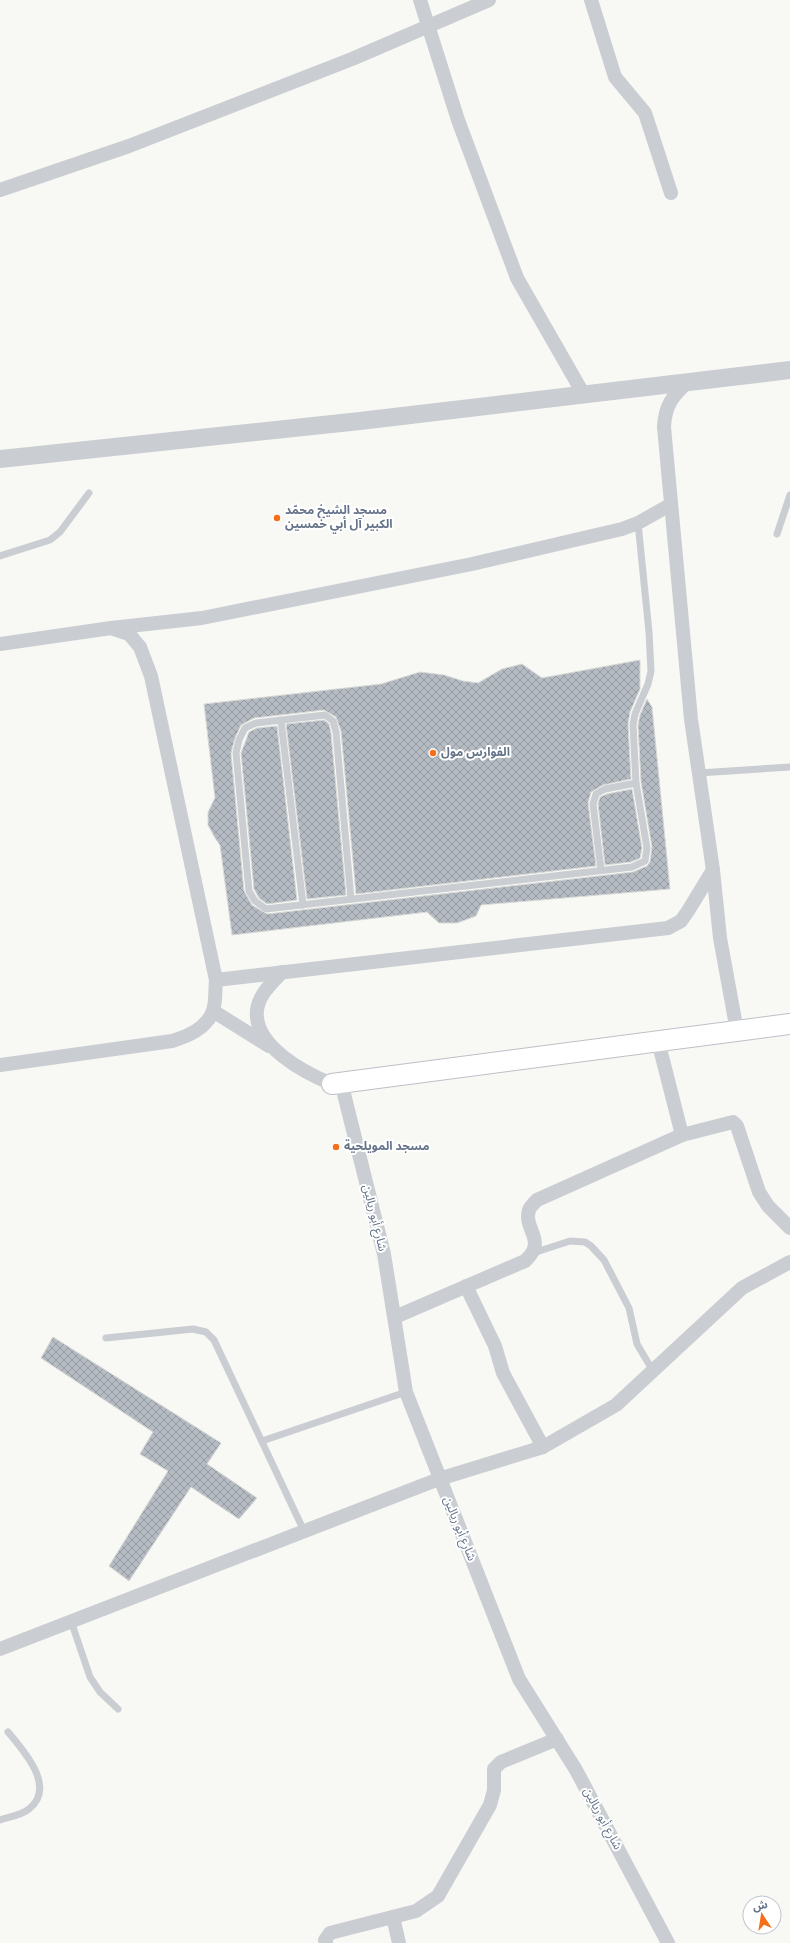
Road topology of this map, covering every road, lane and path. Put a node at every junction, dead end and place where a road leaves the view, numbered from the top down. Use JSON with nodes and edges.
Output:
{"nodes":[{"id":1,"x":420,"y":0,"type":"edge"},
{"id":2,"x":489,"y":0,"type":"edge"},
{"id":3,"x":591,"y":0,"type":"edge"},
{"id":4,"x":429,"y":26,"type":"junction"},
{"id":5,"x":0,"y":190,"type":"edge"},
{"id":6,"x":671,"y":193,"type":"dead end"},
{"id":7,"x":790,"y":370,"type":"edge"},
{"id":8,"x":688,"y":382,"type":"junction"},
{"id":9,"x":584,"y":395,"type":"junction"},
{"id":10,"x":0,"y":459,"type":"edge"},
{"id":11,"x":89,"y":493,"type":"dead end"},
{"id":12,"x":790,"y":495,"type":"edge"},
{"id":13,"x":670,"y":505,"type":"junction"},
{"id":14,"x":638,"y":523,"type":"junction"},
{"id":15,"x":777,"y":534,"type":"dead end"},
{"id":16,"x":0,"y":556,"type":"edge"},
{"id":17,"x":110,"y":628,"type":"junction"},
{"id":18,"x":0,"y":644,"type":"edge"},
{"id":19,"x":281,"y":720,"type":"junction"},
{"id":20,"x":790,"y":767,"type":"edge"},
{"id":21,"x":699,"y":772,"type":"junction"},
{"id":22,"x":636,"y":783,"type":"junction"},
{"id":23,"x":601,"y":870,"type":"junction"},
{"id":24,"x":712,"y":870,"type":"junction"},
{"id":25,"x":351,"y":899,"type":"junction"},
{"id":26,"x":303,"y":905,"type":"junction"},
{"id":27,"x":282,"y":972,"type":"junction"},
{"id":28,"x":216,"y":980,"type":"junction"},
{"id":29,"x":213,"y":1011,"type":"junction"},
{"id":30,"x":790,"y":1024,"type":"edge"},
{"id":31,"x":736,"y":1031,"type":"junction"},
{"id":32,"x":658,"y":1041,"type":"junction"},
{"id":33,"x":273,"y":1048,"type":"junction"},
{"id":34,"x":0,"y":1065,"type":"edge"},
{"id":35,"x":336,"y":1083,"type":"junction"},
{"id":36,"x":682,"y":1135,"type":"junction"},
{"id":37,"x":790,"y":1228,"type":"edge"},
{"id":38,"x":534,"y":1253,"type":"junction"},
{"id":39,"x":790,"y":1262,"type":"edge"},
{"id":40,"x":466,"y":1286,"type":"junction"},
{"id":41,"x":395,"y":1317,"type":"junction"},
{"id":42,"x":106,"y":1338,"type":"dead end"},
{"id":43,"x":653,"y":1371,"type":"junction"},
{"id":44,"x":406,"y":1392,"type":"junction"},
{"id":45,"x":262,"y":1441,"type":"junction"},
{"id":46,"x":543,"y":1447,"type":"junction"},
{"id":47,"x":439,"y":1479,"type":"junction"},
{"id":48,"x":304,"y":1531,"type":"junction"},
{"id":49,"x":72,"y":1621,"type":"junction"},
{"id":50,"x":0,"y":1649,"type":"edge"},
{"id":51,"x":118,"y":1709,"type":"dead end"},
{"id":52,"x":8,"y":1732,"type":"dead end"},
{"id":53,"x":557,"y":1739,"type":"junction"},
{"id":54,"x":0,"y":1820,"type":"edge"},
{"id":55,"x":393,"y":1916,"type":"junction"},
{"id":56,"x":326,"y":1943,"type":"edge"},
{"id":57,"x":400,"y":1943,"type":"edge"},
{"id":58,"x":668,"y":1943,"type":"edge"}],
"edges":[{"from":1,"to":4,"type":"street"},
{"from":2,"to":4,"type":"street"},
{"from":3,"to":6,"type":"street"},
{"from":4,"to":5,"type":"street"},
{"from":4,"to":9,"type":"street"},
{"from":7,"to":8,"type":"street"},
{"from":8,"to":9,"type":"street"},
{"from":8,"to":13,"type":"street"},
{"from":9,"to":10,"type":"street"},
{"from":11,"to":16,"type":"lane"},
{"from":12,"to":15,"type":"lane"},
{"from":13,"to":14,"type":"street"},
{"from":13,"to":21,"type":"street"},
{"from":14,"to":17,"type":"street"},
{"from":14,"to":22,"type":"lane"},
{"from":17,"to":18,"type":"street"},
{"from":17,"to":28,"type":"street"},
{"from":19,"to":25,"type":"lane"},
{"from":19,"to":26,"type":"lane"},
{"from":19,"to":26,"type":"lane"},
{"from":20,"to":21,"type":"lane"},
{"from":21,"to":24,"type":"street"},
{"from":22,"to":23,"type":"lane"},
{"from":22,"to":23,"type":"lane"},
{"from":23,"to":25,"type":"lane"},
{"from":24,"to":27,"type":"street"},
{"from":24,"to":31,"type":"street"},
{"from":25,"to":26,"type":"lane"},
{"from":27,"to":28,"type":"street"},
{"from":27,"to":33,"type":"street"},
{"from":28,"to":29,"type":"street"},
{"from":29,"to":33,"type":"street"},
{"from":29,"to":34,"type":"street"},
{"from":30,"to":31,"type":"main road"},
{"from":31,"to":32,"type":"main road"},
{"from":32,"to":35,"type":"main road"},
{"from":32,"to":36,"type":"street"},
{"from":33,"to":35,"type":"street"},
{"from":35,"to":41,"type":"street","name":"شارع أبو ريالين"},
{"from":36,"to":37,"type":"street"},
{"from":36,"to":38,"type":"street"},
{"from":38,"to":40,"type":"street"},
{"from":38,"to":43,"type":"lane"},
{"from":39,"to":43,"type":"street"},
{"from":40,"to":41,"type":"street"},
{"from":40,"to":46,"type":"street"},
{"from":41,"to":44,"type":"street","name":"شارع أبو ريالين"},
{"from":42,"to":45,"type":"lane"},
{"from":43,"to":46,"type":"street"},
{"from":44,"to":45,"type":"lane"},
{"from":44,"to":47,"type":"street","name":"شارع أبو ريالين"},
{"from":45,"to":48,"type":"lane"},
{"from":46,"to":47,"type":"street"},
{"from":47,"to":48,"type":"street"},
{"from":47,"to":53,"type":"street","name":"شارع أبو ريالين"},
{"from":48,"to":49,"type":"street"},
{"from":49,"to":50,"type":"street"},
{"from":49,"to":51,"type":"lane"},
{"from":52,"to":54,"type":"lane"},
{"from":53,"to":55,"type":"street"},
{"from":53,"to":58,"type":"street","name":"شارع أبو ريالين"},
{"from":55,"to":56,"type":"street"},
{"from":55,"to":57,"type":"street"}]}
